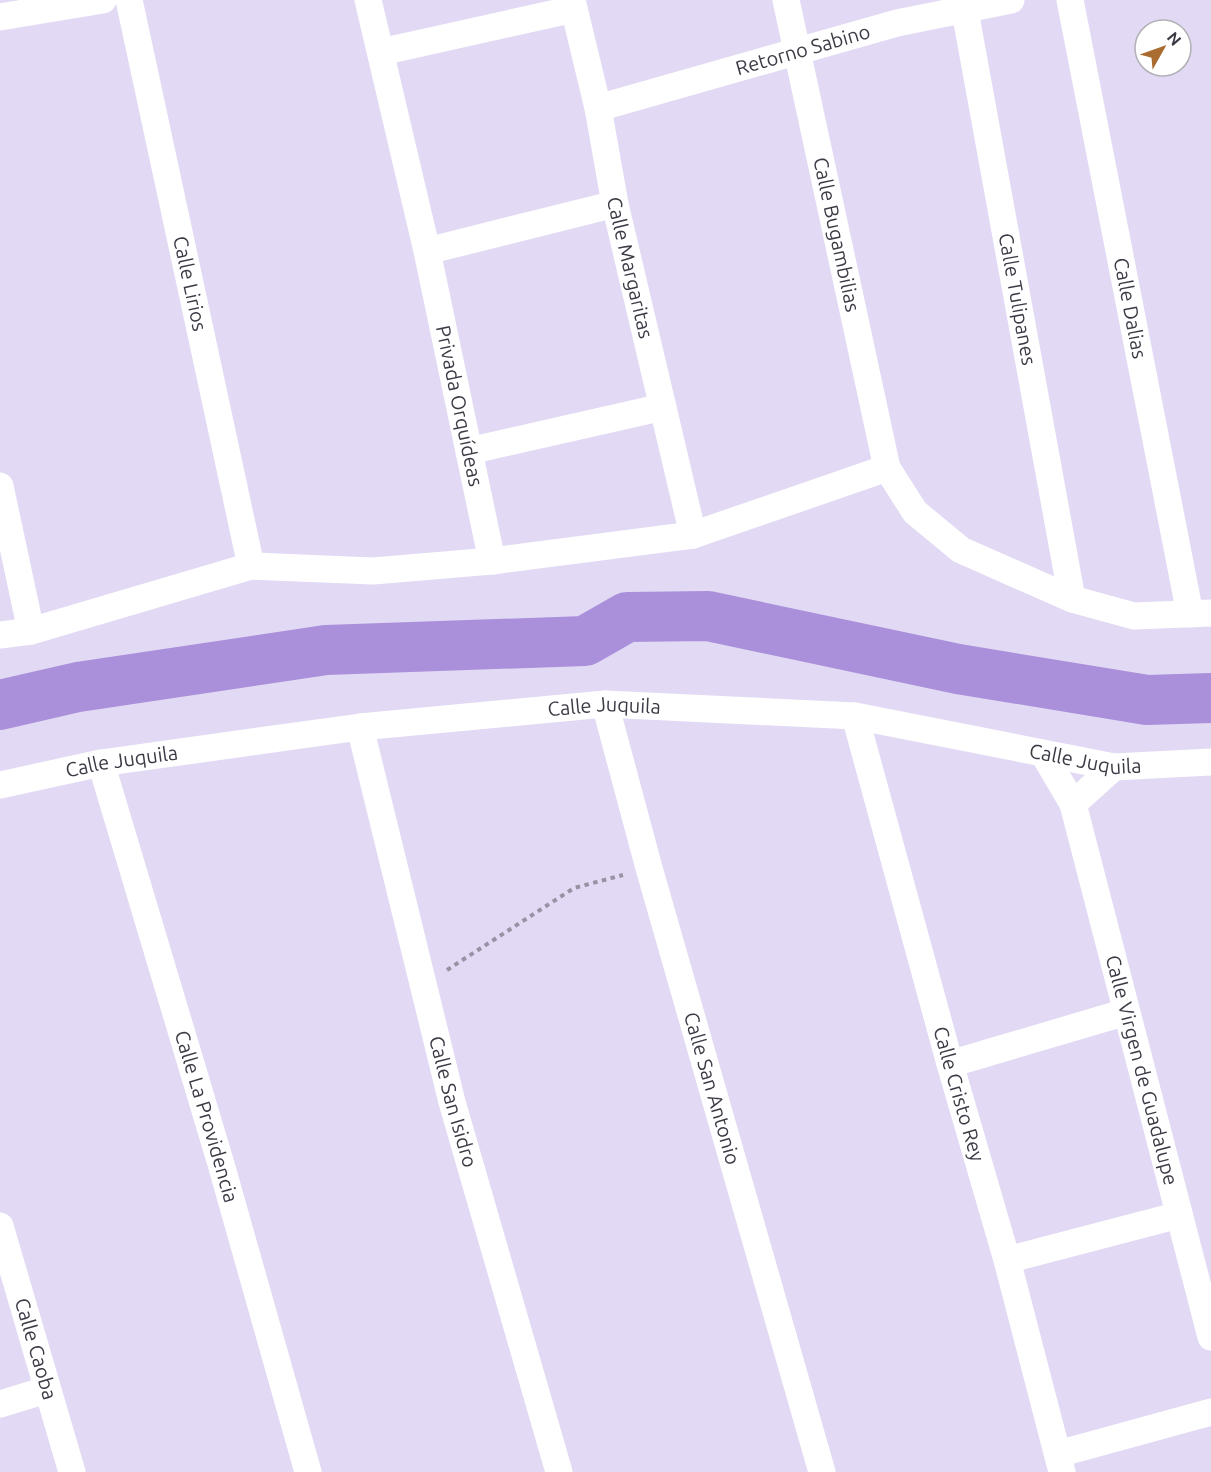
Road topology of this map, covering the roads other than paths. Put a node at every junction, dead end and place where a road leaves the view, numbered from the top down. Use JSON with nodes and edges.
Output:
{"nodes":[{"id":1,"x":103,"y":0,"type":"edge"},
{"id":2,"x":129,"y":0,"type":"edge"},
{"id":3,"x":368,"y":0,"type":"edge"},
{"id":4,"x":786,"y":0,"type":"edge"},
{"id":5,"x":1011,"y":0,"type":"edge"},
{"id":6,"x":1070,"y":0,"type":"edge"},
{"id":7,"x":573,"y":5,"type":"edge"},
{"id":8,"x":964,"y":5,"type":"edge"},
{"id":9,"x":0,"y":17,"type":"edge"},
{"id":10,"x":798,"y":51,"type":"junction"},
{"id":11,"x":381,"y":52,"type":"junction"},
{"id":12,"x":598,"y":108,"type":"junction"},
{"id":13,"x":615,"y":204,"type":"junction"},
{"id":14,"x":427,"y":251,"type":"junction"},
{"id":15,"x":663,"y":407,"type":"junction"},
{"id":16,"x":469,"y":451,"type":"junction"},
{"id":17,"x":887,"y":468,"type":"junction"},
{"id":18,"x":0,"y":486,"type":"edge"},
{"id":19,"x":693,"y":535,"type":"junction"},
{"id":20,"x":492,"y":561,"type":"junction"},
{"id":21,"x":251,"y":566,"type":"junction"},
{"id":22,"x":1072,"y":599,"type":"junction"},
{"id":23,"x":1201,"y":614,"type":"edge"},
{"id":24,"x":31,"y":631,"type":"junction"},
{"id":25,"x":0,"y":635,"type":"edge"},
{"id":26,"x":605,"y":704,"type":"junction"},
{"id":27,"x":855,"y":716,"type":"junction"},
{"id":28,"x":360,"y":727,"type":"junction"},
{"id":29,"x":1043,"y":753,"type":"junction"},
{"id":30,"x":1211,"y":762,"type":"edge"},
{"id":31,"x":101,"y":763,"type":"junction"},
{"id":32,"x":1114,"y":767,"type":"junction"},
{"id":33,"x":0,"y":785,"type":"edge"},
{"id":34,"x":1073,"y":804,"type":"junction"},
{"id":35,"x":1126,"y":1012,"type":"junction"},
{"id":36,"x":950,"y":1064,"type":"junction"},
{"id":37,"x":1179,"y":1215,"type":"junction"},
{"id":38,"x":0,"y":1226,"type":"edge"},
{"id":39,"x":1006,"y":1260,"type":"junction"},
{"id":40,"x":1211,"y":1337,"type":"edge"},
{"id":41,"x":46,"y":1390,"type":"junction"},
{"id":42,"x":0,"y":1404,"type":"edge"},
{"id":43,"x":1211,"y":1412,"type":"edge"},
{"id":44,"x":1060,"y":1463,"type":"edge"},
{"id":45,"x":72,"y":1472,"type":"edge"},
{"id":46,"x":308,"y":1472,"type":"edge"},
{"id":47,"x":559,"y":1472,"type":"edge"},
{"id":48,"x":822,"y":1472,"type":"edge"}],
"edges":[{"from":1,"to":9,"type":"street"},
{"from":2,"to":21,"type":"street","name":"Calle Lirios"},
{"from":3,"to":11,"type":"street","name":"Privada Orquídeas"},
{"from":4,"to":10,"type":"street","name":"Calle Bugambilias"},
{"from":5,"to":8,"type":"street","name":"Retorno Sabino"},
{"from":6,"to":23,"type":"street","name":"Calle Dalias"},
{"from":7,"to":11,"type":"street"},
{"from":7,"to":12,"type":"street","name":"Calle Margaritas"},
{"from":8,"to":10,"type":"street","name":"Retorno Sabino"},
{"from":8,"to":22,"type":"street","name":"Calle Tulipanes"},
{"from":10,"to":12,"type":"street","name":"Retorno Sabino"},
{"from":10,"to":17,"type":"street","name":"Calle Bugambilias"},
{"from":11,"to":14,"type":"street","name":"Privada Orquídeas"},
{"from":12,"to":13,"type":"street","name":"Calle Margaritas"},
{"from":13,"to":14,"type":"street"},
{"from":13,"to":15,"type":"street","name":"Calle Margaritas"},
{"from":14,"to":16,"type":"street","name":"Privada Orquídeas"},
{"from":15,"to":16,"type":"street"},
{"from":15,"to":19,"type":"street","name":"Calle Margaritas"},
{"from":16,"to":20,"type":"street","name":"Privada Orquídeas"},
{"from":17,"to":19,"type":"street"},
{"from":17,"to":22,"type":"street"},
{"from":18,"to":24,"type":"street"},
{"from":19,"to":20,"type":"street"},
{"from":20,"to":21,"type":"street"},
{"from":21,"to":24,"type":"street"},
{"from":22,"to":23,"type":"street"},
{"from":24,"to":25,"type":"street"},
{"from":26,"to":27,"type":"street","name":"Calle Juquila"},
{"from":26,"to":28,"type":"street","name":"Calle Juquila"},
{"from":26,"to":48,"type":"street","name":"Calle San Antonio"},
{"from":27,"to":29,"type":"street","name":"Calle Juquila"},
{"from":27,"to":36,"type":"street","name":"Calle Cristo Rey"},
{"from":28,"to":31,"type":"street","name":"Calle Juquila"},
{"from":28,"to":47,"type":"street","name":"Calle San Isidro"},
{"from":29,"to":32,"type":"street","name":"Calle Juquila"},
{"from":29,"to":34,"type":"street","name":"Calle Virgen de Guadalupe"},
{"from":30,"to":32,"type":"street","name":"Calle Juquila"},
{"from":31,"to":33,"type":"street","name":"Calle Juquila"},
{"from":31,"to":46,"type":"street","name":"Calle La Providencia"},
{"from":32,"to":34,"type":"street"},
{"from":34,"to":35,"type":"street","name":"Calle Virgen de Guadalupe"},
{"from":35,"to":36,"type":"street"},
{"from":35,"to":37,"type":"street","name":"Calle Virgen de Guadalupe"},
{"from":36,"to":39,"type":"street","name":"Calle Cristo Rey"},
{"from":37,"to":39,"type":"street"},
{"from":37,"to":40,"type":"street","name":"Calle Virgen de Guadalupe"},
{"from":38,"to":41,"type":"street","name":"Calle Caoba"},
{"from":39,"to":44,"type":"street","name":"Calle Cristo Rey"},
{"from":41,"to":42,"type":"street"},
{"from":41,"to":45,"type":"street","name":"Calle Caoba"},
{"from":43,"to":44,"type":"street"}]}
